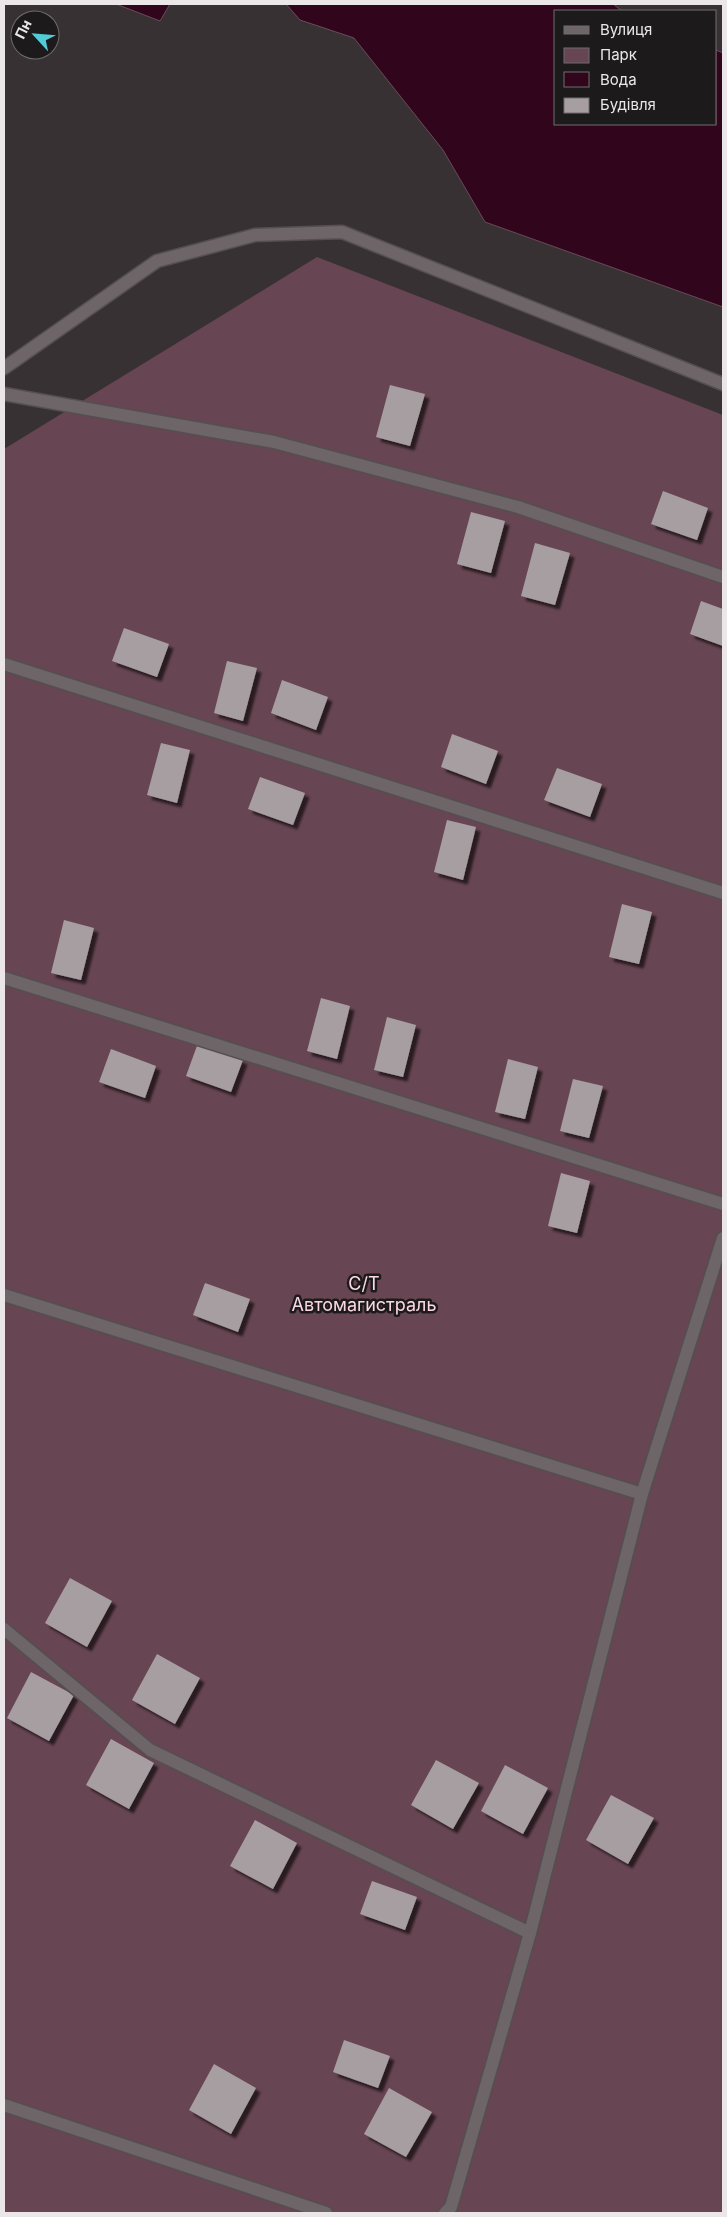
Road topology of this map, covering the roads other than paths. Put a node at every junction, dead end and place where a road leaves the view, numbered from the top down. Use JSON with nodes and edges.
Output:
{"nodes":[{"id":1,"x":4,"y":368,"type":"edge"},
{"id":2,"x":723,"y":384,"type":"edge"},
{"id":3,"x":4,"y":394,"type":"edge"},
{"id":4,"x":723,"y":577,"type":"edge"},
{"id":5,"x":4,"y":664,"type":"edge"},
{"id":6,"x":723,"y":893,"type":"edge"},
{"id":7,"x":4,"y":978,"type":"edge"},
{"id":8,"x":723,"y":1204,"type":"edge"},
{"id":9,"x":723,"y":1238,"type":"edge"},
{"id":10,"x":4,"y":1295,"type":"edge"},
{"id":11,"x":642,"y":1494,"type":"junction"},
{"id":12,"x":4,"y":1629,"type":"edge"},
{"id":13,"x":530,"y":1934,"type":"junction"},
{"id":14,"x":4,"y":2106,"type":"edge"},
{"id":15,"x":326,"y":2213,"type":"edge"},
{"id":16,"x":446,"y":2213,"type":"edge"}],
"edges":[{"from":1,"to":2,"type":"lane"},
{"from":3,"to":4,"type":"lane"},
{"from":5,"to":6,"type":"lane"},
{"from":7,"to":8,"type":"lane"},
{"from":9,"to":11,"type":"lane"},
{"from":10,"to":11,"type":"lane"},
{"from":11,"to":13,"type":"lane"},
{"from":12,"to":13,"type":"lane"},
{"from":13,"to":16,"type":"lane"},
{"from":14,"to":15,"type":"lane"}]}
